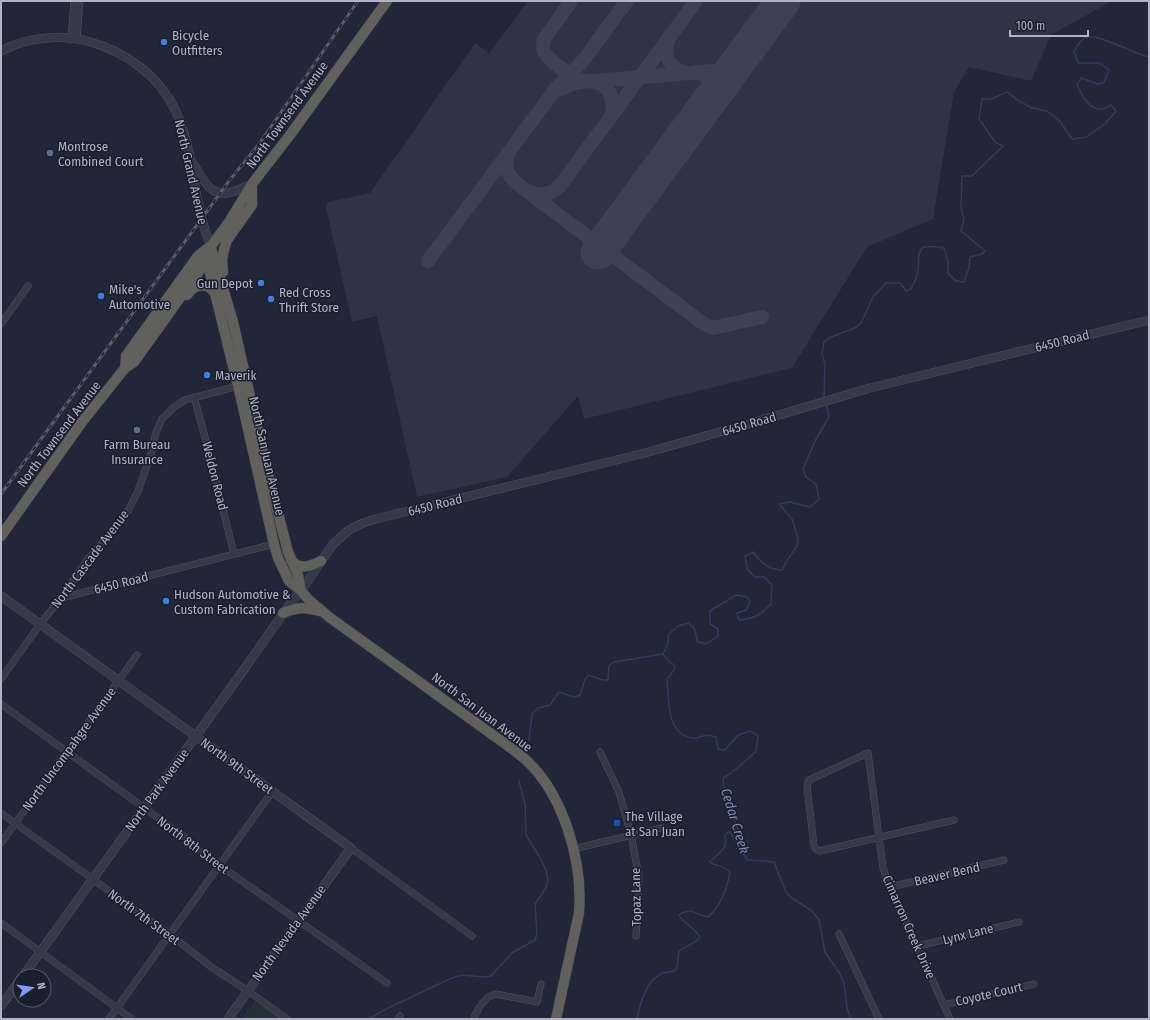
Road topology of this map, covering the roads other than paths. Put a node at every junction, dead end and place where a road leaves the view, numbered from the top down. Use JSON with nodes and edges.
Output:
{"nodes":[{"id":1,"x":74,"y":1,"type":"edge"},
{"id":2,"x":80,"y":1,"type":"edge"},
{"id":3,"x":387,"y":1,"type":"edge"},
{"id":4,"x":74,"y":39,"type":"junction"},
{"id":5,"x":1,"y":51,"type":"edge"},
{"id":6,"x":190,"y":158,"type":"junction"},
{"id":7,"x":252,"y":184,"type":"junction"},
{"id":8,"x":211,"y":246,"type":"junction"},
{"id":9,"x":28,"y":286,"type":"dead end"},
{"id":10,"x":214,"y":292,"type":"junction"},
{"id":11,"x":1149,"y":320,"type":"edge"},
{"id":12,"x":233,"y":322,"type":"junction"},
{"id":13,"x":1,"y":324,"type":"edge"},
{"id":14,"x":159,"y":327,"type":"junction"},
{"id":15,"x":125,"y":368,"type":"junction"},
{"id":16,"x":238,"y":386,"type":"junction"},
{"id":17,"x":194,"y":397,"type":"junction"},
{"id":18,"x":349,"y":530,"type":"joint"},
{"id":19,"x":1,"y":536,"type":"edge"},
{"id":20,"x":274,"y":544,"type":"junction"},
{"id":21,"x":234,"y":554,"type":"junction"},
{"id":22,"x":290,"y":558,"type":"junction"},
{"id":23,"x":321,"y":561,"type":"junction"},
{"id":24,"x":301,"y":590,"type":"junction"},
{"id":25,"x":1,"y":596,"type":"edge"},
{"id":26,"x":61,"y":598,"type":"junction"},
{"id":27,"x":322,"y":612,"type":"junction"},
{"id":28,"x":283,"y":614,"type":"junction"},
{"id":29,"x":40,"y":623,"type":"junction"},
{"id":30,"x":138,"y":655,"type":"dead end"},
{"id":31,"x":1,"y":679,"type":"edge"},
{"id":32,"x":119,"y":681,"type":"junction"},
{"id":33,"x":1,"y":704,"type":"edge"},
{"id":34,"x":196,"y":736,"type":"junction"},
{"id":35,"x":67,"y":751,"type":"junction"},
{"id":36,"x":600,"y":752,"type":"dead end"},
{"id":37,"x":272,"y":792,"type":"junction"},
{"id":38,"x":144,"y":808,"type":"junction"},
{"id":39,"x":1,"y":813,"type":"edge"},
{"id":40,"x":954,"y":820,"type":"dead end"},
{"id":41,"x":15,"y":824,"type":"junction"},
{"id":42,"x":662,"y":828,"type":"dead end"},
{"id":43,"x":631,"y":835,"type":"junction"},
{"id":44,"x":879,"y":837,"type":"junction"},
{"id":45,"x":1,"y":843,"type":"edge"},
{"id":46,"x":351,"y":848,"type":"junction"},
{"id":47,"x":574,"y":849,"type":"junction"},
{"id":48,"x":1004,"y":860,"type":"dead end"},
{"id":49,"x":219,"y":865,"type":"junction"},
{"id":50,"x":93,"y":879,"type":"junction"},
{"id":51,"x":890,"y":887,"type":"junction"},
{"id":52,"x":299,"y":920,"type":"junction"},
{"id":53,"x":1,"y":922,"type":"edge"},
{"id":54,"x":1019,"y":922,"type":"dead end"},
{"id":55,"x":840,"y":934,"type":"dead end"},
{"id":56,"x":170,"y":935,"type":"junction"},
{"id":57,"x":472,"y":936,"type":"dead end"},
{"id":58,"x":636,"y":936,"type":"dead end"},
{"id":59,"x":918,"y":946,"type":"junction"},
{"id":60,"x":41,"y":951,"type":"junction"},
{"id":61,"x":29,"y":968,"type":"edge"},
{"id":62,"x":387,"y":983,"type":"dead end"},
{"id":63,"x":541,"y":984,"type":"dead end"},
{"id":64,"x":1034,"y":984,"type":"dead end"},
{"id":65,"x":12,"y":991,"type":"edge"},
{"id":66,"x":248,"y":991,"type":"junction"},
{"id":67,"x":944,"y":1005,"type":"junction"},
{"id":68,"x":1,"y":1006,"type":"edge"},
{"id":69,"x":117,"y":1008,"type":"junction"},
{"id":70,"x":109,"y":1019,"type":"edge"},
{"id":71,"x":132,"y":1019,"type":"edge"},
{"id":72,"x":228,"y":1019,"type":"edge"},
{"id":73,"x":287,"y":1019,"type":"edge"},
{"id":74,"x":474,"y":1019,"type":"edge"},
{"id":75,"x":556,"y":1019,"type":"edge"},
{"id":76,"x":878,"y":1019,"type":"edge"},
{"id":77,"x":950,"y":1019,"type":"edge"}],
"edges":[{"from":1,"to":4,"type":"street"},
{"from":2,"to":4,"type":"street"},
{"from":3,"to":7,"type":"highway","name":"North Townsend Avenue"},
{"from":4,"to":5,"type":"street","name":"North Grand Avenue"},
{"from":4,"to":6,"type":"street","name":"North Grand Avenue"},
{"from":6,"to":7,"type":"street"},
{"from":6,"to":8,"type":"street","name":"North Grand Avenue"},
{"from":7,"to":8,"type":"highway","name":"North Townsend Avenue"},
{"from":7,"to":12,"type":"highway"},
{"from":8,"to":10,"type":"highway","name":"North San Juan Avenue"},
{"from":8,"to":12,"type":"highway","name":"North San Juan Avenue"},
{"from":8,"to":14,"type":"highway","name":"North Townsend Avenue"},
{"from":8,"to":15,"type":"highway","name":"North Townsend Avenue"},
{"from":9,"to":13,"type":"street"},
{"from":10,"to":14,"type":"highway"},
{"from":10,"to":16,"type":"highway","name":"North San Juan Avenue"},
{"from":11,"to":18,"type":"street","name":"6450 Road"},
{"from":12,"to":22,"type":"highway","name":"North San Juan Avenue"},
{"from":14,"to":15,"type":"highway","name":"North Townsend Avenue"},
{"from":15,"to":19,"type":"highway","name":"North Townsend Avenue"},
{"from":16,"to":17,"type":"street","name":"North Cascade Avenue"},
{"from":16,"to":20,"type":"highway","name":"North San Juan Avenue"},
{"from":17,"to":21,"type":"street","name":"Weldon Road"},
{"from":17,"to":26,"type":"street","name":"North Cascade Avenue"},
{"from":18,"to":23,"type":"street","name":"North Park Avenue"},
{"from":20,"to":21,"type":"street","name":"6450 Road"},
{"from":20,"to":24,"type":"highway","name":"North San Juan Avenue"},
{"from":21,"to":26,"type":"street","name":"6450 Road"},
{"from":22,"to":23,"type":"highway"},
{"from":22,"to":24,"type":"highway","name":"North San Juan Avenue"},
{"from":23,"to":24,"type":"street","name":"North Park Avenue"},
{"from":24,"to":27,"type":"highway","name":"North San Juan Avenue"},
{"from":24,"to":28,"type":"street","name":"North Park Avenue"},
{"from":25,"to":29,"type":"street","name":"North 9th Street"},
{"from":26,"to":29,"type":"street","name":"North Cascade Avenue"},
{"from":27,"to":28,"type":"highway"},
{"from":27,"to":47,"type":"highway","name":"North San Juan Avenue"},
{"from":28,"to":34,"type":"street","name":"North Park Avenue"},
{"from":29,"to":31,"type":"street","name":"North Cascade Avenue"},
{"from":29,"to":32,"type":"street","name":"North 9th Street"},
{"from":30,"to":32,"type":"street","name":"North Uncompahgre Avenue"},
{"from":32,"to":34,"type":"street","name":"North 9th Street"},
{"from":32,"to":35,"type":"street","name":"North Uncompahgre Avenue"},
{"from":33,"to":35,"type":"street","name":"North 8th Street"},
{"from":34,"to":37,"type":"street","name":"North 9th Street"},
{"from":34,"to":38,"type":"street","name":"North Park Avenue"},
{"from":35,"to":38,"type":"street","name":"North 8th Street"},
{"from":35,"to":41,"type":"street","name":"North Uncompahgre Avenue"},
{"from":36,"to":43,"type":"street","name":"Topaz Lane"},
{"from":37,"to":46,"type":"street","name":"North 9th Street"},
{"from":37,"to":49,"type":"street"},
{"from":38,"to":49,"type":"street","name":"North 8th Street"},
{"from":38,"to":50,"type":"street","name":"North Park Avenue"},
{"from":39,"to":41,"type":"street","name":"North 7th Street"},
{"from":40,"to":44,"type":"street"},
{"from":41,"to":45,"type":"street","name":"North Uncompahgre Avenue"},
{"from":41,"to":50,"type":"street","name":"North 7th Street"},
{"from":42,"to":43,"type":"street"},
{"from":43,"to":47,"type":"street"},
{"from":43,"to":58,"type":"street","name":"Topaz Lane"},
{"from":44,"to":44,"type":"street"},
{"from":44,"to":51,"type":"street","name":"Cimarron Creek Drive"},
{"from":46,"to":52,"type":"street","name":"North Nevada Avenue"},
{"from":46,"to":57,"type":"street","name":"North 9th Street"},
{"from":47,"to":75,"type":"highway","name":"North San Juan Avenue"},
{"from":48,"to":51,"type":"street","name":"Beaver Bend"},
{"from":49,"to":52,"type":"street","name":"North 8th Street"},
{"from":49,"to":56,"type":"street"},
{"from":50,"to":56,"type":"street","name":"North 7th Street"},
{"from":50,"to":60,"type":"street","name":"North Park Avenue"},
{"from":51,"to":59,"type":"street","name":"Cimarron Creek Drive"},
{"from":52,"to":62,"type":"street","name":"North 8th Street"},
{"from":52,"to":66,"type":"street","name":"North Nevada Avenue"},
{"from":53,"to":60,"type":"street"},
{"from":54,"to":59,"type":"street","name":"Lynx Lane"},
{"from":55,"to":76,"type":"street"},
{"from":56,"to":66,"type":"street","name":"North 7th Street"},
{"from":56,"to":69,"type":"street"},
{"from":59,"to":67,"type":"street","name":"Cimarron Creek Drive"},
{"from":60,"to":61,"type":"street","name":"North Park Avenue"},
{"from":60,"to":69,"type":"street"},
{"from":63,"to":74,"type":"street"},
{"from":64,"to":67,"type":"street","name":"Coyote Court"},
{"from":65,"to":68,"type":"street"},
{"from":66,"to":72,"type":"street","name":"North Nevada Avenue"},
{"from":66,"to":73,"type":"street","name":"North 7th Street"},
{"from":67,"to":77,"type":"street","name":"Cimarron Creek Drive"},
{"from":69,"to":70,"type":"street"},
{"from":69,"to":71,"type":"street"}]}
